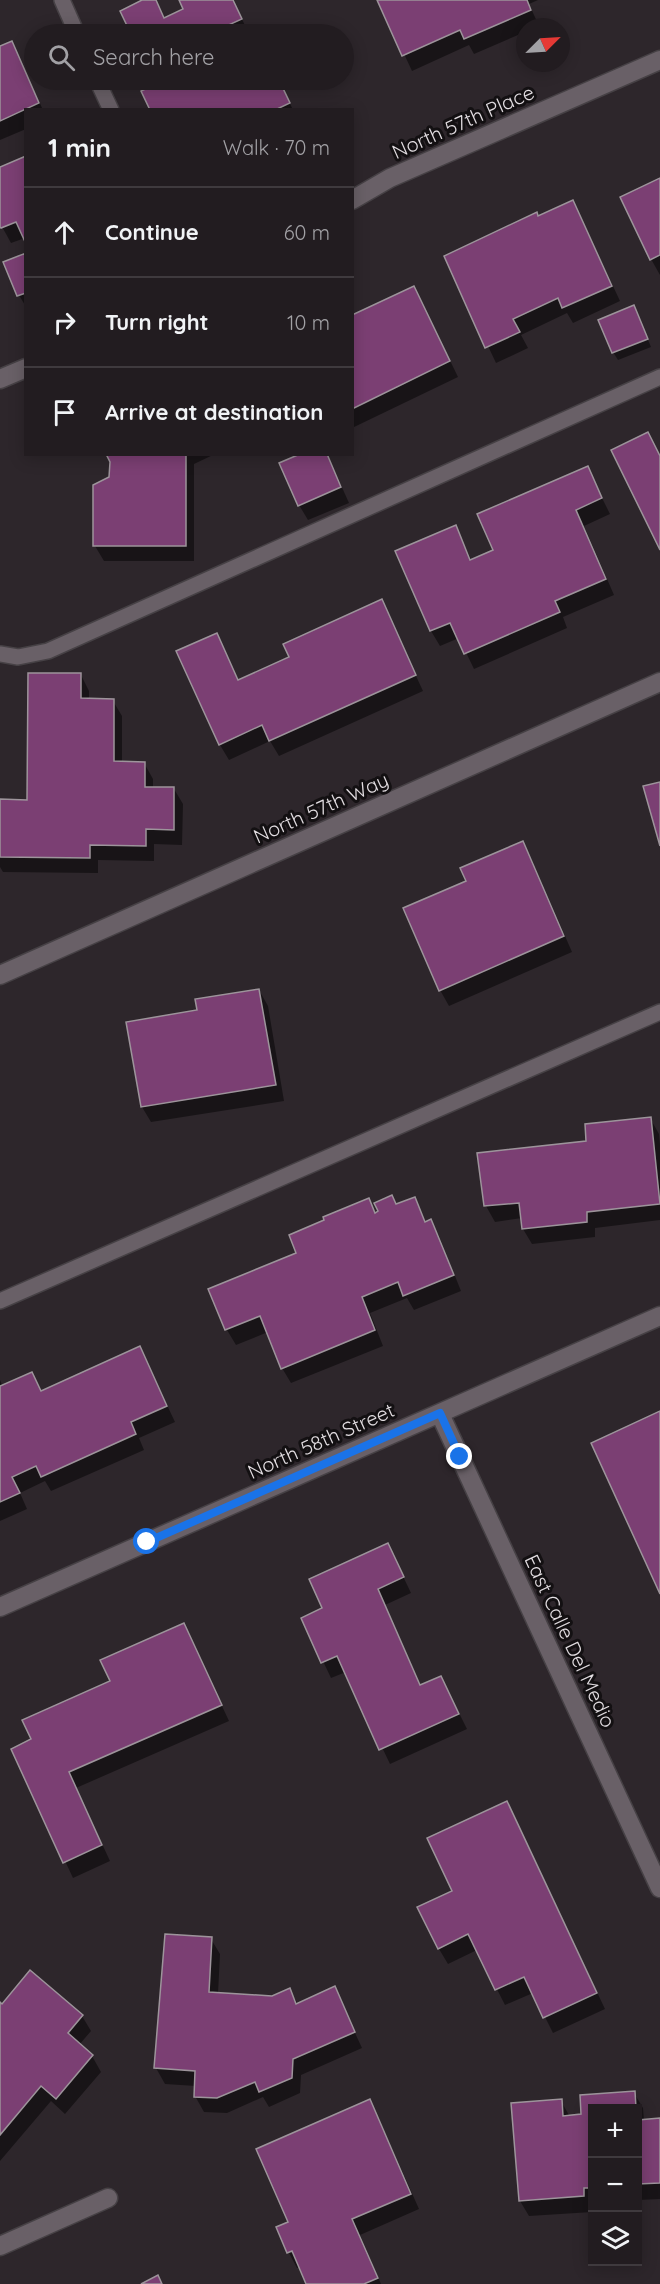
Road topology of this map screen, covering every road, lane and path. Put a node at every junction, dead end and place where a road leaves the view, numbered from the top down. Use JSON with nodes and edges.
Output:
{"nodes":[{"id":1,"x":62,"y":0,"type":"edge"},
{"id":2,"x":73,"y":24,"type":"edge"},
{"id":3,"x":660,"y":60,"type":"edge"},
{"id":4,"x":102,"y":90,"type":"edge"},
{"id":5,"x":110,"y":108,"type":"edge"},
{"id":6,"x":354,"y":199,"type":"edge"},
{"id":7,"x":24,"y":369,"type":"edge"},
{"id":8,"x":660,"y":377,"type":"edge"},
{"id":9,"x":0,"y":379,"type":"edge"},
{"id":10,"x":0,"y":654,"type":"edge"},
{"id":11,"x":660,"y":682,"type":"edge"},
{"id":12,"x":0,"y":975,"type":"edge"},
{"id":13,"x":660,"y":1012,"type":"edge"},
{"id":14,"x":0,"y":1301,"type":"edge"},
{"id":15,"x":660,"y":1316,"type":"edge"},
{"id":16,"x":440,"y":1413,"type":"junction"},
{"id":17,"x":0,"y":1607,"type":"edge"},
{"id":18,"x":660,"y":1888,"type":"edge"},
{"id":19,"x":108,"y":2198,"type":"dead end"},
{"id":20,"x":0,"y":2246,"type":"edge"}],
"edges":[{"from":1,"to":2,"type":"lane"},
{"from":3,"to":6,"type":"street","name":"North 57th Place"},
{"from":4,"to":5,"type":"lane"},
{"from":7,"to":9,"type":"street"},
{"from":8,"to":10,"type":"lane"},
{"from":11,"to":12,"type":"street","name":"North 57th Way"},
{"from":13,"to":14,"type":"lane"},
{"from":15,"to":16,"type":"street","name":"North 58th Street"},
{"from":16,"to":17,"type":"street","name":"North 58th Street"},
{"from":16,"to":18,"type":"street","name":"East Calle Del Medio"},
{"from":19,"to":20,"type":"street"}]}
